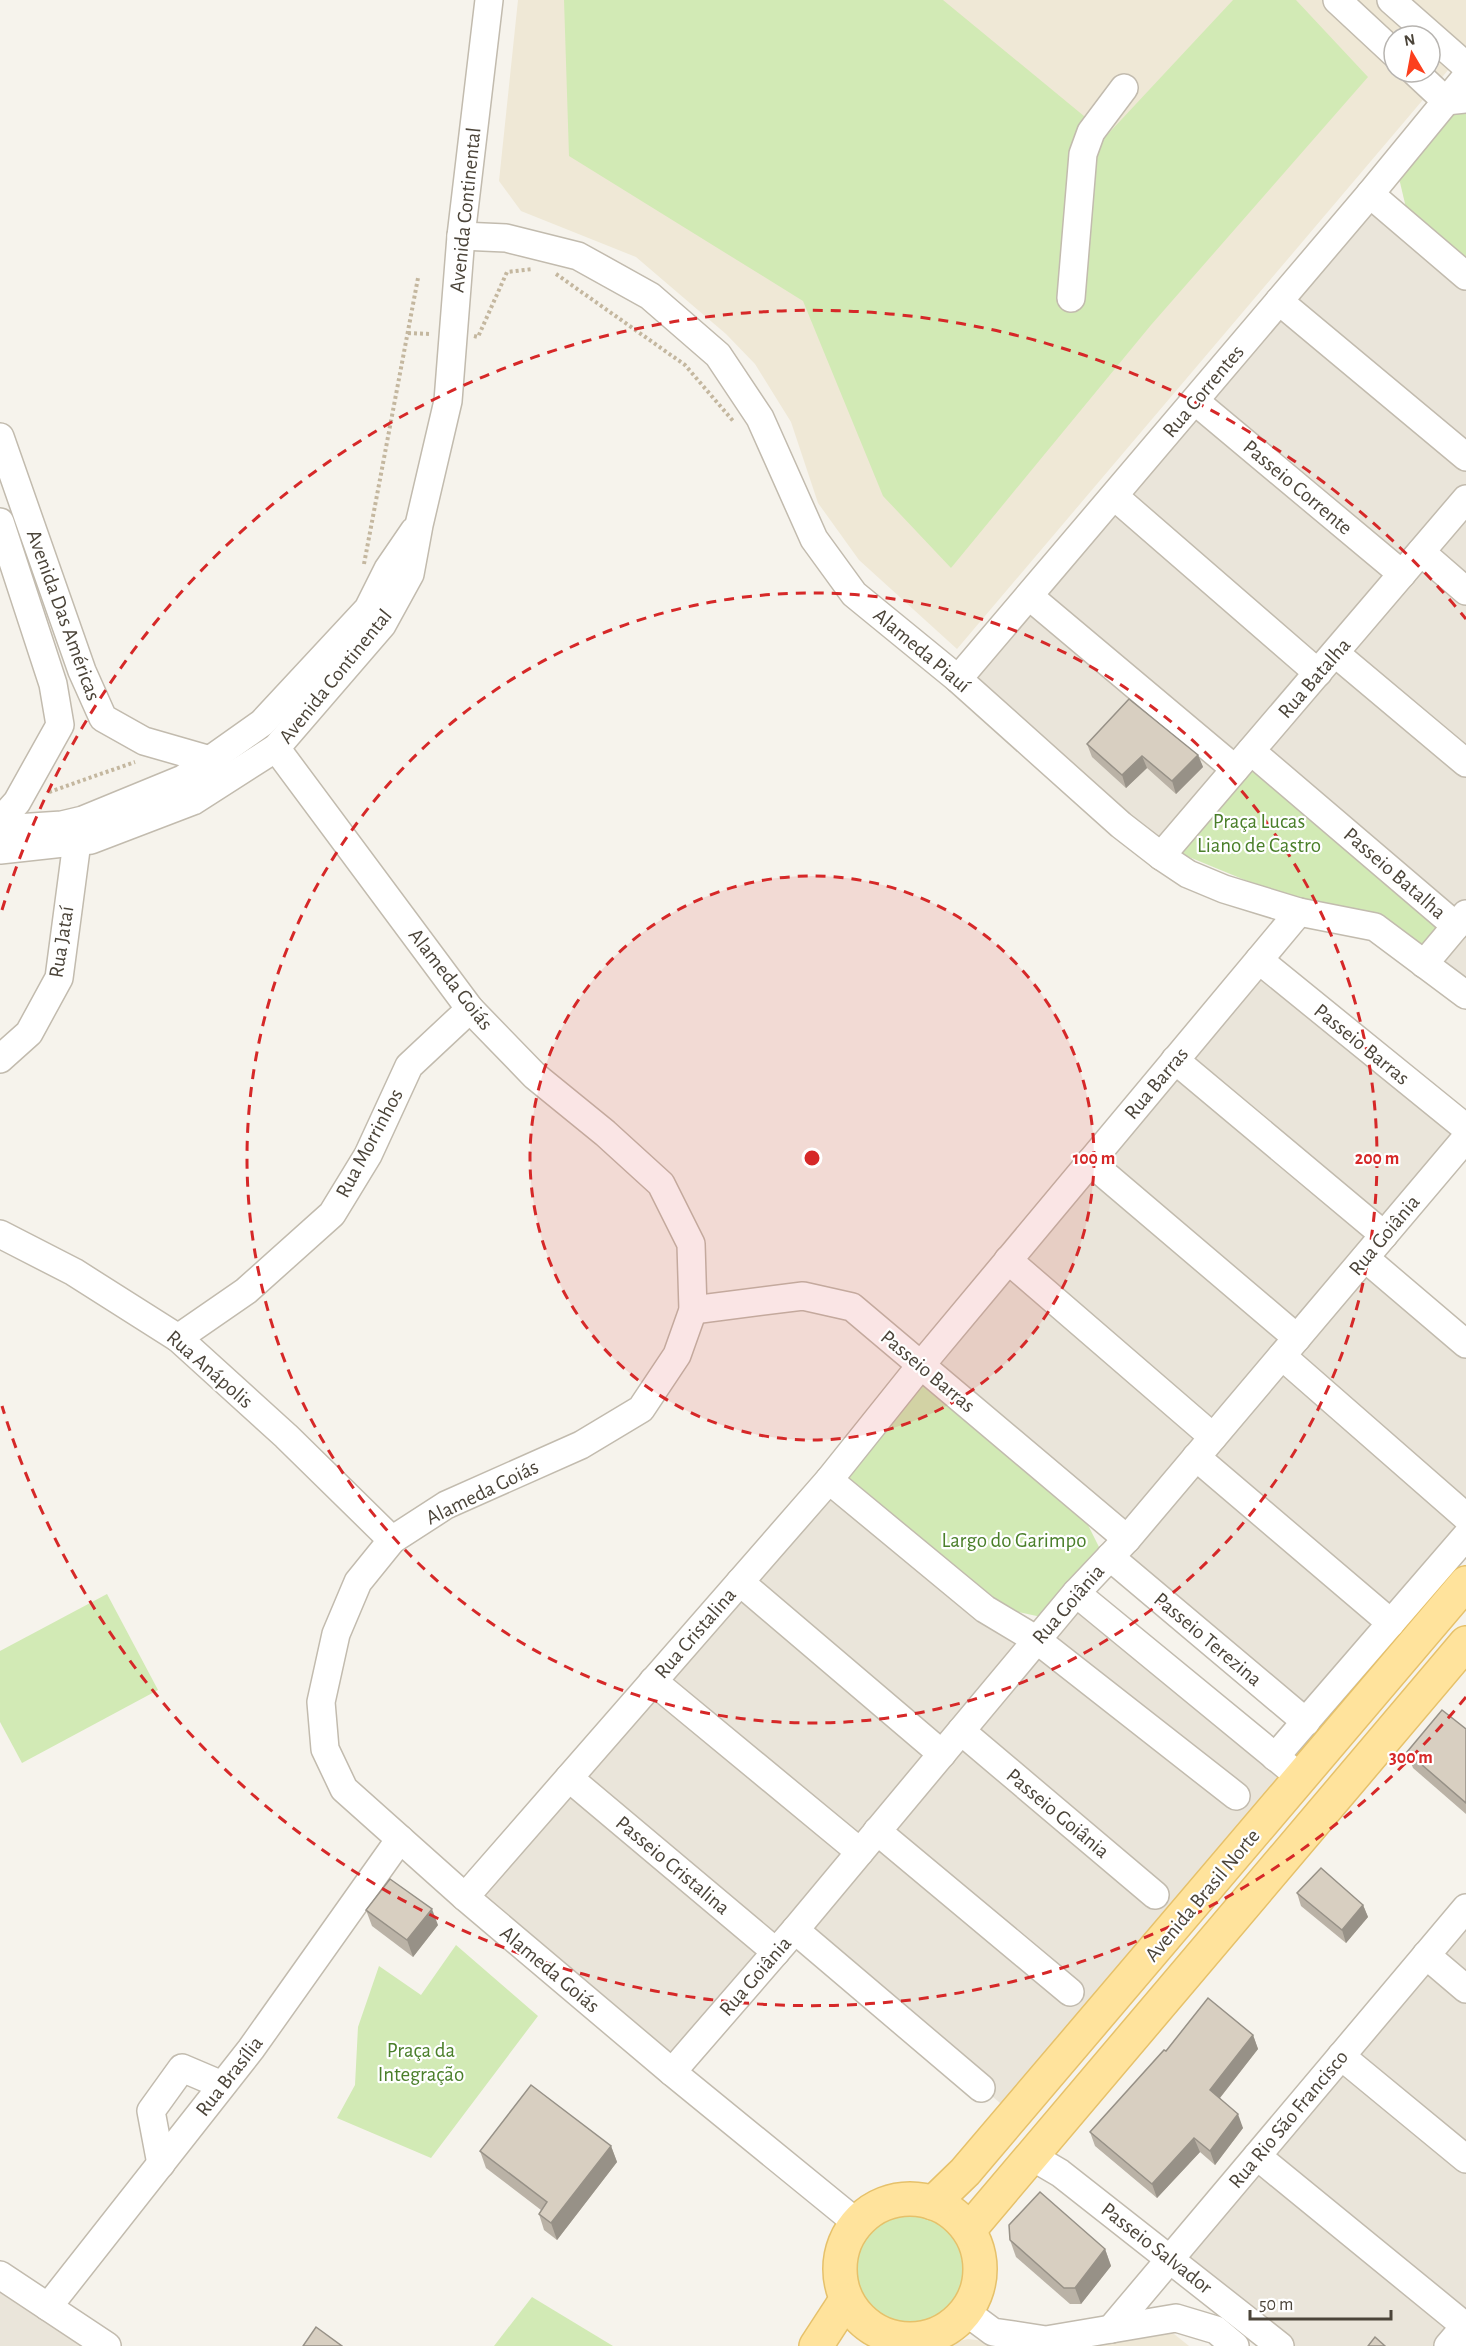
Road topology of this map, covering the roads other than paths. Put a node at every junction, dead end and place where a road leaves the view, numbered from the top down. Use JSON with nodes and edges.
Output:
{"nodes":[{"id":1,"x":489,"y":0,"type":"edge"},
{"id":2,"x":1337,"y":0,"type":"edge"},
{"id":3,"x":1391,"y":0,"type":"edge"},
{"id":4,"x":1382,"y":42,"type":"edge"},
{"id":5,"x":1466,"y":66,"type":"edge"},
{"id":6,"x":1466,"y":77,"type":"edge"},
{"id":7,"x":1432,"y":84,"type":"edge"},
{"id":8,"x":1124,"y":88,"type":"dead end"},
{"id":9,"x":1456,"y":100,"type":"edge"},
{"id":10,"x":1370,"y":194,"type":"junction"},
{"id":11,"x":461,"y":236,"type":"junction"},
{"id":12,"x":1466,"y":276,"type":"edge"},
{"id":13,"x":1071,"y":298,"type":"dead end"},
{"id":14,"x":1279,"y":301,"type":"junction"},
{"id":15,"x":1195,"y":400,"type":"junction"},
{"id":16,"x":0,"y":437,"type":"edge"},
{"id":17,"x":1466,"y":457,"type":"edge"},
{"id":18,"x":1114,"y":496,"type":"junction"},
{"id":19,"x":1466,"y":500,"type":"edge"},
{"id":20,"x":0,"y":522,"type":"edge"},
{"id":21,"x":419,"y":525,"type":"junction"},
{"id":22,"x":1421,"y":552,"type":"junction"},
{"id":23,"x":1402,"y":574,"type":"junction"},
{"id":24,"x":1466,"y":591,"type":"edge"},
{"id":25,"x":1029,"y":596,"type":"junction"},
{"id":26,"x":1335,"y":652,"type":"junction"},
{"id":27,"x":1318,"y":673,"type":"junction"},
{"id":28,"x":958,"y":679,"type":"junction"},
{"id":29,"x":88,"y":684,"type":"junction"},
{"id":30,"x":54,"y":694,"type":"junction"},
{"id":31,"x":276,"y":748,"type":"junction"},
{"id":32,"x":210,"y":760,"type":"junction"},
{"id":33,"x":1243,"y":760,"type":"junction"},
{"id":34,"x":1466,"y":763,"type":"edge"},
{"id":35,"x":8,"y":812,"type":"edge"},
{"id":36,"x":0,"y":829,"type":"edge"},
{"id":37,"x":77,"y":842,"type":"junction"},
{"id":38,"x":0,"y":850,"type":"edge"},
{"id":39,"x":1161,"y":856,"type":"junction"},
{"id":40,"x":1299,"y":912,"type":"junction"},
{"id":41,"x":1461,"y":920,"type":"edge"},
{"id":42,"x":1259,"y":960,"type":"junction"},
{"id":43,"x":1424,"y":964,"type":"junction"},
{"id":44,"x":1466,"y":995,"type":"edge"},
{"id":45,"x":470,"y":1010,"type":"junction"},
{"id":46,"x":0,"y":1059,"type":"edge"},
{"id":47,"x":1175,"y":1060,"type":"junction"},
{"id":48,"x":1466,"y":1128,"type":"edge"},
{"id":49,"x":1466,"y":1138,"type":"edge"},
{"id":50,"x":1090,"y":1162,"type":"junction"},
{"id":51,"x":0,"y":1234,"type":"edge"},
{"id":52,"x":1384,"y":1235,"type":"junction"},
{"id":53,"x":1365,"y":1258,"type":"junction"},
{"id":54,"x":1008,"y":1260,"type":"junction"},
{"id":55,"x":693,"y":1310,"type":"junction"},
{"id":56,"x":178,"y":1338,"type":"junction"},
{"id":57,"x":1466,"y":1344,"type":"edge"},
{"id":58,"x":1289,"y":1347,"type":"junction"},
{"id":59,"x":921,"y":1365,"type":"junction"},
{"id":60,"x":1214,"y":1437,"type":"junction"},
{"id":61,"x":1196,"y":1457,"type":"junction"},
{"id":62,"x":829,"y":1480,"type":"junction"},
{"id":63,"x":1466,"y":1517,"type":"edge"},
{"id":64,"x":1466,"y":1536,"type":"edge"},
{"id":65,"x":392,"y":1540,"type":"junction"},
{"id":66,"x":1118,"y":1548,"type":"junction"},
{"id":67,"x":740,"y":1582,"type":"junction"},
{"id":68,"x":1466,"y":1583,"type":"edge"},
{"id":69,"x":1076,"y":1593,"type":"junction"},
{"id":70,"x":1391,"y":1623,"type":"junction"},
{"id":71,"x":1037,"y":1640,"type":"junction"},
{"id":72,"x":1466,"y":1643,"type":"edge"},
{"id":73,"x":653,"y":1681,"type":"junction"},
{"id":74,"x":1306,"y":1722,"type":"junction"},
{"id":75,"x":961,"y":1731,"type":"junction"},
{"id":76,"x":942,"y":1754,"type":"junction"},
{"id":77,"x":1275,"y":1757,"type":"junction"},
{"id":78,"x":569,"y":1778,"type":"junction"},
{"id":79,"x":1301,"y":1778,"type":"junction"},
{"id":80,"x":1236,"y":1796,"type":"dead end"},
{"id":81,"x":877,"y":1831,"type":"junction"},
{"id":82,"x":400,"y":1839,"type":"junction"},
{"id":83,"x":860,"y":1852,"type":"junction"},
{"id":84,"x":1155,"y":1895,"type":"dead end"},
{"id":85,"x":465,"y":1897,"type":"junction"},
{"id":86,"x":1466,"y":1908,"type":"edge"},
{"id":87,"x":795,"y":1930,"type":"junction"},
{"id":88,"x":776,"y":1952,"type":"junction"},
{"id":89,"x":1426,"y":1955,"type":"junction"},
{"id":90,"x":1466,"y":1989,"type":"edge"},
{"id":91,"x":1070,"y":1992,"type":"dead end"},
{"id":92,"x":1341,"y":2056,"type":"junction"},
{"id":93,"x":672,"y":2072,"type":"junction"},
{"id":94,"x":222,"y":2085,"type":"junction"},
{"id":95,"x":981,"y":2088,"type":"dead end"},
{"id":96,"x":1031,"y":2156,"type":"junction"},
{"id":97,"x":1257,"y":2156,"type":"junction"},
{"id":98,"x":1466,"y":2159,"type":"edge"},
{"id":99,"x":161,"y":2163,"type":"junction"},
{"id":100,"x":933,"y":2203,"type":"junction"},
{"id":101,"x":857,"y":2223,"type":"junction"},
{"id":102,"x":969,"y":2230,"type":"junction"},
{"id":103,"x":1171,"y":2258,"type":"junction"},
{"id":104,"x":0,"y":2275,"type":"edge"},
{"id":105,"x":846,"y":2300,"type":"junction"},
{"id":106,"x":48,"y":2307,"type":"junction"},
{"id":107,"x":966,"y":2312,"type":"junction"},
{"id":108,"x":1111,"y":2329,"type":"junction"},
{"id":109,"x":1460,"y":2332,"type":"edge"},
{"id":110,"x":880,"y":2340,"type":"edge"},
{"id":111,"x":107,"y":2346,"type":"edge"},
{"id":112,"x":816,"y":2346,"type":"edge"},
{"id":113,"x":1235,"y":2346,"type":"edge"},
{"id":114,"x":1280,"y":2346,"type":"edge"}],
"edges":[{"from":1,"to":11,"type":"street","name":"Avenida Continental"},
{"from":2,"to":4,"type":"street"},
{"from":3,"to":5,"type":"street"},
{"from":6,"to":9,"type":"street","name":"Rua Correntes"},
{"from":7,"to":9,"type":"street"},
{"from":8,"to":13,"type":"street"},
{"from":9,"to":10,"type":"street","name":"Rua Correntes"},
{"from":10,"to":12,"type":"street"},
{"from":10,"to":14,"type":"street","name":"Rua Correntes"},
{"from":11,"to":21,"type":"street","name":"Avenida Continental"},
{"from":11,"to":28,"type":"street","name":"Alameda Piauí"},
{"from":14,"to":15,"type":"street","name":"Rua Correntes"},
{"from":14,"to":17,"type":"street"},
{"from":15,"to":18,"type":"street","name":"Rua Correntes"},
{"from":15,"to":23,"type":"street","name":"Passeio Corrente"},
{"from":16,"to":29,"type":"street","name":"Avenida Das Américas"},
{"from":18,"to":25,"type":"street","name":"Rua Correntes"},
{"from":18,"to":27,"type":"street"},
{"from":19,"to":22,"type":"street","name":"Rua Batalha"},
{"from":20,"to":30,"type":"street","name":"Avenida Das Américas"},
{"from":21,"to":31,"type":"street","name":"Avenida Continental"},
{"from":21,"to":32,"type":"street","name":"Avenida Continental"},
{"from":22,"to":23,"type":"street","name":"Rua Batalha"},
{"from":22,"to":24,"type":"street"},
{"from":23,"to":26,"type":"street","name":"Rua Batalha"},
{"from":25,"to":28,"type":"street","name":"Rua Correntes"},
{"from":25,"to":33,"type":"street"},
{"from":26,"to":27,"type":"street","name":"Rua Batalha"},
{"from":26,"to":34,"type":"street"},
{"from":27,"to":33,"type":"street","name":"Rua Batalha"},
{"from":28,"to":39,"type":"street","name":"Alameda Piauí"},
{"from":29,"to":30,"type":"street"},
{"from":29,"to":32,"type":"street","name":"Avenida Das Américas"},
{"from":30,"to":35,"type":"street","name":"Avenida Das Américas"},
{"from":31,"to":37,"type":"street","name":"Avenida Continental"},
{"from":31,"to":45,"type":"street","name":"Alameda Goiás"},
{"from":32,"to":36,"type":"street","name":"Avenida Continental"},
{"from":33,"to":39,"type":"street","name":"Rua Batalha"},
{"from":33,"to":41,"type":"street","name":"Passeio Batalha"},
{"from":37,"to":38,"type":"street","name":"Avenida Continental"},
{"from":37,"to":46,"type":"street","name":"Rua Jataí"},
{"from":39,"to":40,"type":"street","name":"Alameda Piauí"},
{"from":40,"to":42,"type":"street","name":"Rua Barras"},
{"from":40,"to":43,"type":"street","name":"Alameda Piauí"},
{"from":41,"to":43,"type":"street"},
{"from":42,"to":47,"type":"street","name":"Rua Barras"},
{"from":42,"to":48,"type":"street","name":"Passeio Barras"},
{"from":43,"to":44,"type":"street","name":"Alameda Piauí"},
{"from":45,"to":55,"type":"street","name":"Alameda Goiás"},
{"from":45,"to":56,"type":"street","name":"Rua Morrinhos"},
{"from":47,"to":50,"type":"street","name":"Rua Barras"},
{"from":47,"to":52,"type":"street"},
{"from":49,"to":52,"type":"street","name":"Rua Goiânia"},
{"from":50,"to":54,"type":"street","name":"Rua Barras"},
{"from":50,"to":58,"type":"street"},
{"from":51,"to":56,"type":"street","name":"Rua Anápolis"},
{"from":52,"to":53,"type":"street","name":"Rua Goiânia"},
{"from":53,"to":57,"type":"street"},
{"from":53,"to":58,"type":"street","name":"Rua Goiânia"},
{"from":54,"to":59,"type":"street","name":"Rua Barras"},
{"from":54,"to":60,"type":"street"},
{"from":55,"to":59,"type":"street","name":"Passeio Barras"},
{"from":55,"to":65,"type":"street","name":"Alameda Goiás"},
{"from":56,"to":65,"type":"street","name":"Rua Anápolis"},
{"from":58,"to":60,"type":"street","name":"Rua Goiânia"},
{"from":58,"to":63,"type":"street"},
{"from":59,"to":62,"type":"street","name":"Rua Cristalina"},
{"from":59,"to":66,"type":"street","name":"Passeio Barras"},
{"from":60,"to":61,"type":"street","name":"Rua Goiânia"},
{"from":61,"to":66,"type":"street","name":"Rua Goiânia"},
{"from":61,"to":70,"type":"street"},
{"from":62,"to":67,"type":"street","name":"Rua Cristalina"},
{"from":62,"to":71,"type":"street"},
{"from":64,"to":70,"type":"street"},
{"from":65,"to":82,"type":"street","name":"Alameda Goiás"},
{"from":66,"to":69,"type":"street","name":"Rua Goiânia"},
{"from":66,"to":74,"type":"street","name":"Passeio Terezina"},
{"from":67,"to":73,"type":"street","name":"Rua Cristalina"},
{"from":67,"to":76,"type":"street"},
{"from":68,"to":79,"type":"main road","name":"Avenida Brasil Norte"},
{"from":69,"to":71,"type":"street","name":"Rua Goiânia"},
{"from":69,"to":77,"type":"street"},
{"from":70,"to":74,"type":"street"},
{"from":71,"to":75,"type":"street","name":"Rua Goiânia"},
{"from":71,"to":80,"type":"street"},
{"from":72,"to":96,"type":"main road","name":"Avenida Brasil Norte"},
{"from":73,"to":78,"type":"street","name":"Rua Cristalina"},
{"from":73,"to":83,"type":"street"},
{"from":74,"to":77,"type":"street"},
{"from":75,"to":76,"type":"street","name":"Rua Goiânia"},
{"from":75,"to":84,"type":"street","name":"Passeio Goiânia"},
{"from":76,"to":81,"type":"street","name":"Rua Goiânia"},
{"from":77,"to":79,"type":"street"},
{"from":78,"to":85,"type":"street","name":"Rua Cristalina"},
{"from":78,"to":88,"type":"street","name":"Passeio Cristalina"},
{"from":79,"to":100,"type":"main road","name":"Avenida Brasil Norte"},
{"from":81,"to":83,"type":"street","name":"Rua Goiânia"},
{"from":81,"to":91,"type":"street"},
{"from":82,"to":85,"type":"street","name":"Alameda Goiás"},
{"from":82,"to":94,"type":"street","name":"Rua Brasília"},
{"from":83,"to":87,"type":"street","name":"Rua Goiânia"},
{"from":85,"to":93,"type":"street","name":"Alameda Goiás"},
{"from":86,"to":89,"type":"street","name":"Rua Rio São Francisco"},
{"from":87,"to":88,"type":"street","name":"Rua Goiânia"},
{"from":87,"to":95,"type":"street"},
{"from":88,"to":93,"type":"street","name":"Rua Goiânia"},
{"from":89,"to":90,"type":"street"},
{"from":89,"to":92,"type":"street","name":"Rua Rio São Francisco"},
{"from":92,"to":97,"type":"street","name":"Rua Rio São Francisco"},
{"from":92,"to":98,"type":"street"},
{"from":93,"to":101,"type":"street","name":"Alameda Goiás"},
{"from":94,"to":99,"type":"street","name":"Rua Brasília"},
{"from":94,"to":99,"type":"street"},
{"from":96,"to":102,"type":"main road","name":"Avenida Brasil Norte"},
{"from":96,"to":103,"type":"street","name":"Passeio Salvador"},
{"from":97,"to":103,"type":"street","name":"Rua Rio São Francisco"},
{"from":97,"to":109,"type":"street"},
{"from":99,"to":106,"type":"street","name":"Rua Brasília"},
{"from":100,"to":101,"type":"main road"},
{"from":100,"to":102,"type":"main road"},
{"from":101,"to":105,"type":"main road"},
{"from":102,"to":107,"type":"main road"},
{"from":103,"to":108,"type":"street","name":"Rua Rio São Francisco"},
{"from":103,"to":114,"type":"street","name":"Passeio Salvador"},
{"from":104,"to":106,"type":"street"},
{"from":105,"to":110,"type":"main road"},
{"from":105,"to":112,"type":"main road"},
{"from":106,"to":111,"type":"street"},
{"from":107,"to":108,"type":"street"},
{"from":107,"to":110,"type":"main road"},
{"from":108,"to":113,"type":"street"}]}
